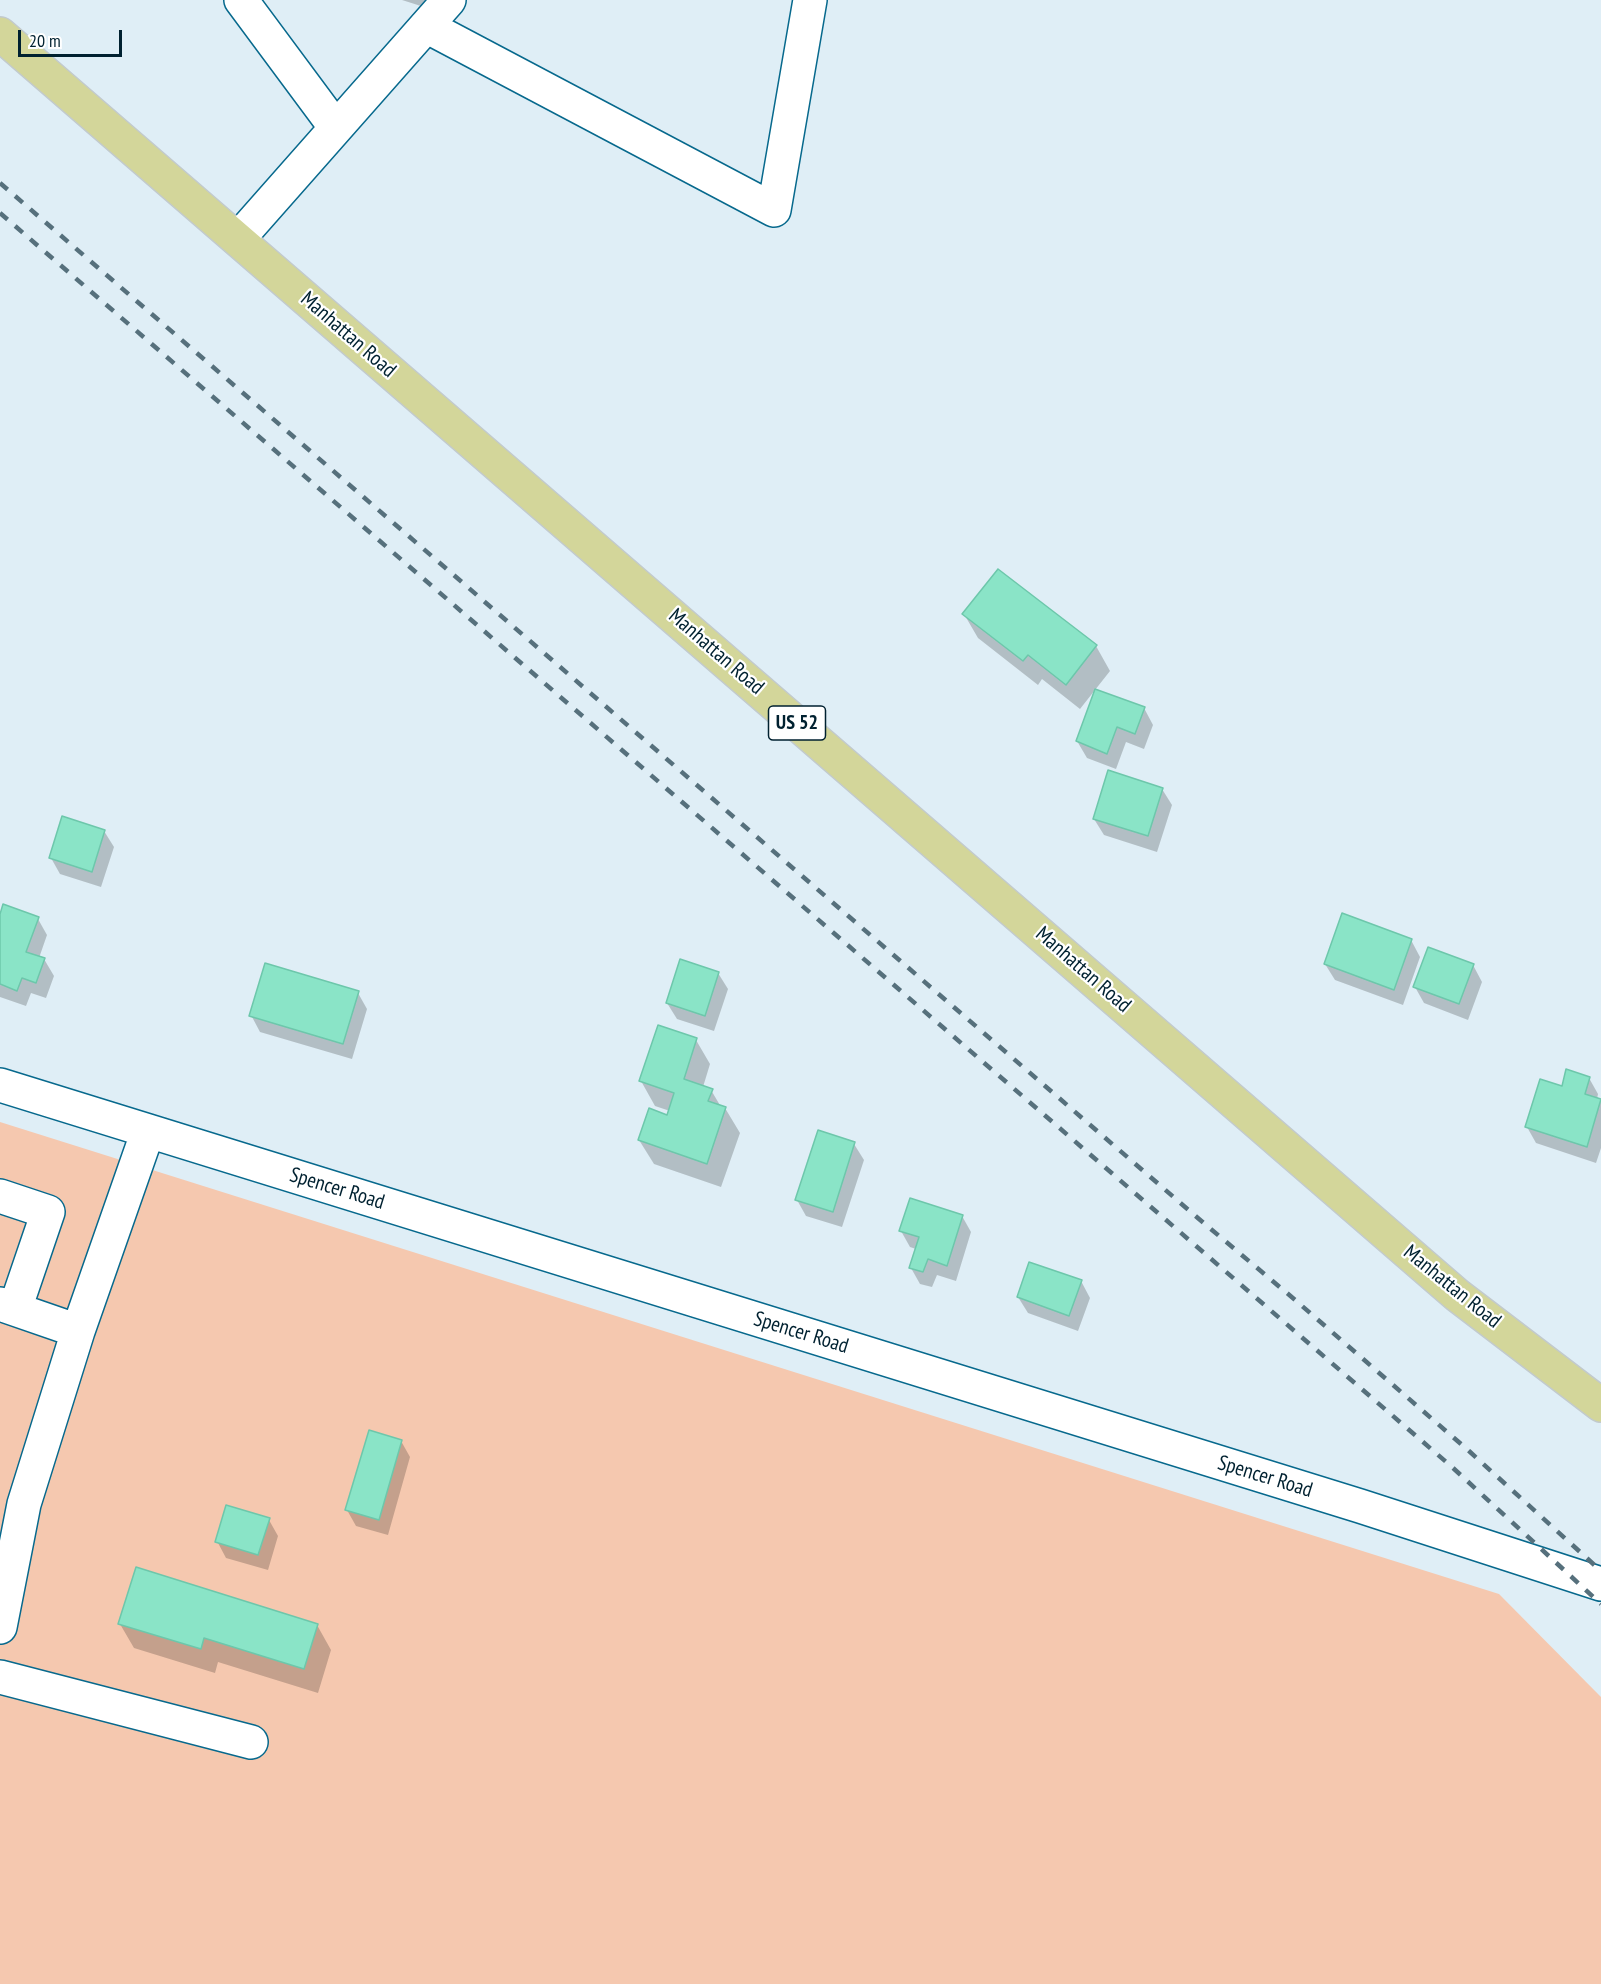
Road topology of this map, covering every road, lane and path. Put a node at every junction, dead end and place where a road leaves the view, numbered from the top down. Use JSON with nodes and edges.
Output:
{"nodes":[{"id":1,"x":241,"y":0,"type":"edge"},
{"id":2,"x":449,"y":0,"type":"edge"},
{"id":3,"x":810,"y":0,"type":"edge"},
{"id":4,"x":426,"y":26,"type":"junction"},
{"id":5,"x":0,"y":34,"type":"edge"},
{"id":6,"x":336,"y":128,"type":"junction"},
{"id":7,"x":238,"y":239,"type":"junction"},
{"id":8,"x":0,"y":1085,"type":"edge"},
{"id":9,"x":148,"y":1131,"type":"junction"},
{"id":10,"x":0,"y":1196,"type":"edge"},
{"id":11,"x":8,"y":1306,"type":"edge"},
{"id":12,"x":78,"y":1331,"type":"junction"},
{"id":13,"x":1601,"y":1405,"type":"edge"},
{"id":14,"x":1601,"y":1584,"type":"edge"},
{"id":15,"x":0,"y":1627,"type":"edge"},
{"id":16,"x":0,"y":1677,"type":"edge"},
{"id":17,"x":251,"y":1742,"type":"dead end"}],
"edges":[{"from":1,"to":6,"type":"street"},
{"from":2,"to":4,"type":"street"},
{"from":3,"to":4,"type":"street"},
{"from":4,"to":6,"type":"street"},
{"from":5,"to":7,"type":"main road","name":"Manhattan Road","number":"US 52"},
{"from":6,"to":7,"type":"street"},
{"from":7,"to":13,"type":"main road","name":"Manhattan Road","number":"US 52"},
{"from":8,"to":9,"type":"street","name":"Spencer Road"},
{"from":9,"to":12,"type":"street"},
{"from":9,"to":14,"type":"street","name":"Spencer Road"},
{"from":10,"to":11,"type":"street"},
{"from":11,"to":12,"type":"street"},
{"from":12,"to":15,"type":"street"},
{"from":16,"to":17,"type":"street"}]}
